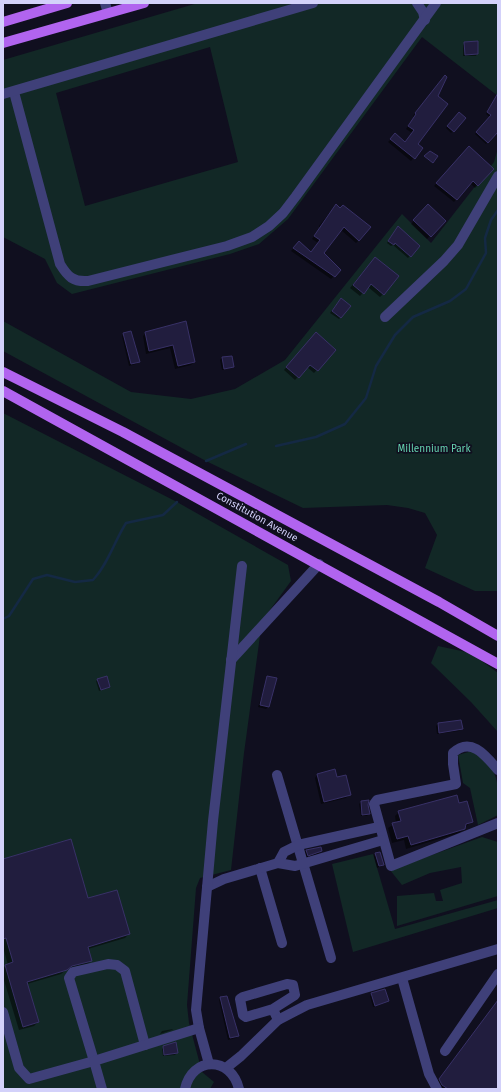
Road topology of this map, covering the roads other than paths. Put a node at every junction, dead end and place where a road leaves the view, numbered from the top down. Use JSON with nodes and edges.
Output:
{"nodes":[{"id":1,"x":67,"y":3,"type":"edge"},
{"id":2,"x":144,"y":3,"type":"edge"},
{"id":3,"x":313,"y":3,"type":"edge"},
{"id":4,"x":417,"y":3,"type":"edge"},
{"id":5,"x":436,"y":3,"type":"edge"},
{"id":6,"x":124,"y":6,"type":"edge"},
{"id":7,"x":106,"y":8,"type":"edge"},
{"id":8,"x":425,"y":20,"type":"junction"},
{"id":9,"x":3,"y":22,"type":"edge"},
{"id":10,"x":3,"y":43,"type":"edge"},
{"id":11,"x":14,"y":92,"type":"junction"},
{"id":12,"x":3,"y":94,"type":"edge"},
{"id":13,"x":498,"y":176,"type":"edge"},
{"id":14,"x":385,"y":317,"type":"dead end"},
{"id":15,"x":3,"y":364,"type":"edge"},
{"id":16,"x":3,"y":372,"type":"edge"},
{"id":17,"x":25,"y":384,"type":"junction"},
{"id":18,"x":3,"y":391,"type":"edge"},
{"id":19,"x":318,"y":564,"type":"junction"},
{"id":20,"x":242,"y":566,"type":"dead end"},
{"id":21,"x":498,"y":636,"type":"edge"},
{"id":22,"x":231,"y":660,"type":"junction"},
{"id":23,"x":498,"y":664,"type":"edge"},
{"id":24,"x":498,"y":770,"type":"edge"},
{"id":25,"x":277,"y":775,"type":"dead end"},
{"id":26,"x":498,"y":823,"type":"edge"},
{"id":27,"x":380,"y":827,"type":"junction"},
{"id":28,"x":383,"y":840,"type":"junction"},
{"id":29,"x":298,"y":845,"type":"junction"},
{"id":30,"x":278,"y":863,"type":"junction"},
{"id":31,"x":304,"y":865,"type":"junction"},
{"id":32,"x":260,"y":868,"type":"junction"},
{"id":33,"x":208,"y":887,"type":"junction"},
{"id":34,"x":282,"y":943,"type":"dead end"},
{"id":35,"x":498,"y":949,"type":"edge"},
{"id":36,"x":331,"y":958,"type":"dead end"},
{"id":37,"x":498,"y":974,"type":"edge"},
{"id":38,"x":402,"y":978,"type":"junction"},
{"id":39,"x":273,"y":1010,"type":"junction"},
{"id":40,"x":3,"y":1012,"type":"edge"},
{"id":41,"x":278,"y":1020,"type":"junction"},
{"id":42,"x":199,"y":1028,"type":"junction"},
{"id":43,"x":145,"y":1045,"type":"junction"},
{"id":44,"x":445,"y":1051,"type":"dead end"},
{"id":45,"x":94,"y":1061,"type":"junction"},
{"id":46,"x":209,"y":1064,"type":"junction"},
{"id":47,"x":226,"y":1068,"type":"junction"},
{"id":48,"x":102,"y":1089,"type":"edge"},
{"id":49,"x":185,"y":1089,"type":"edge"},
{"id":50,"x":239,"y":1089,"type":"edge"},
{"id":51,"x":437,"y":1089,"type":"edge"}],
"edges":[{"from":1,"to":9,"type":"main road"},
{"from":2,"to":6,"type":"main road"},
{"from":3,"to":11,"type":"street"},
{"from":4,"to":8,"type":"street"},
{"from":5,"to":8,"type":"street"},
{"from":6,"to":7,"type":"main road"},
{"from":7,"to":10,"type":"main road"},
{"from":8,"to":11,"type":"street"},
{"from":11,"to":12,"type":"street"},
{"from":13,"to":14,"type":"street"},
{"from":15,"to":17,"type":"main road"},
{"from":16,"to":17,"type":"main road","name":"Constitution Avenue"},
{"from":17,"to":21,"type":"main road","name":"Constitution Avenue"},
{"from":18,"to":19,"type":"main road","name":"Constitution Avenue"},
{"from":19,"to":22,"type":"street"},
{"from":19,"to":23,"type":"main road","name":"Constitution Avenue"},
{"from":20,"to":22,"type":"street"},
{"from":22,"to":33,"type":"street"},
{"from":24,"to":27,"type":"street"},
{"from":25,"to":29,"type":"street"},
{"from":26,"to":28,"type":"street"},
{"from":27,"to":28,"type":"street"},
{"from":27,"to":29,"type":"street"},
{"from":28,"to":31,"type":"street"},
{"from":29,"to":30,"type":"street"},
{"from":29,"to":31,"type":"street"},
{"from":30,"to":31,"type":"street"},
{"from":30,"to":32,"type":"street"},
{"from":31,"to":36,"type":"street"},
{"from":32,"to":33,"type":"street"},
{"from":32,"to":34,"type":"street"},
{"from":33,"to":42,"type":"street"},
{"from":35,"to":38,"type":"street"},
{"from":37,"to":44,"type":"street"},
{"from":38,"to":41,"type":"street"},
{"from":38,"to":51,"type":"street"},
{"from":39,"to":39,"type":"street"},
{"from":39,"to":41,"type":"street"},
{"from":40,"to":45,"type":"street"},
{"from":41,"to":47,"type":"street"},
{"from":42,"to":43,"type":"street"},
{"from":42,"to":46,"type":"street"},
{"from":43,"to":45,"type":"street"},
{"from":43,"to":45,"type":"street"},
{"from":45,"to":48,"type":"street"},
{"from":46,"to":47,"type":"street"},
{"from":46,"to":49,"type":"street"},
{"from":47,"to":50,"type":"street"}]}
